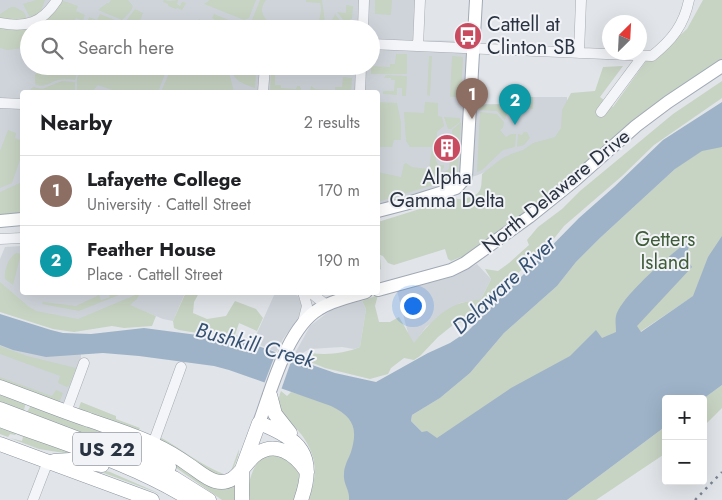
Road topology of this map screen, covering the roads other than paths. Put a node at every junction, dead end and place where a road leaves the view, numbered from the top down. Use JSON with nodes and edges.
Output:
{"nodes":[{"id":1,"x":58,"y":0,"type":"edge"},
{"id":2,"x":364,"y":0,"type":"edge"},
{"id":3,"x":420,"y":0,"type":"edge"},
{"id":4,"x":476,"y":0,"type":"edge"},
{"id":5,"x":581,"y":0,"type":"edge"},
{"id":6,"x":689,"y":0,"type":"edge"},
{"id":7,"x":37,"y":20,"type":"edge"},
{"id":8,"x":363,"y":20,"type":"edge"},
{"id":9,"x":0,"y":23,"type":"edge"},
{"id":10,"x":20,"y":24,"type":"edge"},
{"id":11,"x":380,"y":44,"type":"edge"},
{"id":12,"x":418,"y":46,"type":"junction"},
{"id":13,"x":473,"y":48,"type":"junction"},
{"id":14,"x":579,"y":53,"type":"junction"},
{"id":15,"x":602,"y":54,"type":"edge"},
{"id":16,"x":647,"y":56,"type":"edge"},
{"id":17,"x":644,"y":60,"type":"edge"},
{"id":18,"x":722,"y":66,"type":"edge"},
{"id":19,"x":264,"y":75,"type":"edge"},
{"id":20,"x":361,"y":75,"type":"edge"},
{"id":21,"x":263,"y":90,"type":"edge"},
{"id":22,"x":360,"y":90,"type":"edge"},
{"id":23,"x":0,"y":103,"type":"edge"},
{"id":24,"x":20,"y":104,"type":"edge"},
{"id":25,"x":602,"y":112,"type":"dead end"},
{"id":26,"x":380,"y":210,"type":"edge"},
{"id":27,"x":20,"y":220,"type":"edge"},
{"id":28,"x":0,"y":222,"type":"edge"},
{"id":29,"x":20,"y":238,"type":"edge"},
{"id":30,"x":0,"y":239,"type":"edge"},
{"id":31,"x":380,"y":289,"type":"edge"},
{"id":32,"x":304,"y":295,"type":"edge"},
{"id":33,"x":314,"y":295,"type":"edge"},
{"id":34,"x":357,"y":295,"type":"edge"},
{"id":35,"x":326,"y":305,"type":"junction"},
{"id":36,"x":303,"y":322,"type":"junction"},
{"id":37,"x":84,"y":363,"type":"dead end"},
{"id":38,"x":181,"y":367,"type":"dead end"},
{"id":39,"x":0,"y":387,"type":"edge"},
{"id":40,"x":271,"y":391,"type":"junction"},
{"id":41,"x":0,"y":409,"type":"edge"},
{"id":42,"x":66,"y":412,"type":"junction"},
{"id":43,"x":0,"y":420,"type":"edge"},
{"id":44,"x":89,"y":420,"type":"junction"},
{"id":45,"x":259,"y":423,"type":"junction"},
{"id":46,"x":293,"y":441,"type":"junction"},
{"id":47,"x":0,"y":444,"type":"edge"},
{"id":48,"x":153,"y":444,"type":"junction"},
{"id":49,"x":48,"y":461,"type":"junction"},
{"id":50,"x":242,"y":469,"type":"junction"},
{"id":51,"x":307,"y":472,"type":"junction"},
{"id":52,"x":150,"y":477,"type":"junction"},
{"id":53,"x":33,"y":500,"type":"edge"},
{"id":54,"x":152,"y":500,"type":"edge"},
{"id":55,"x":190,"y":500,"type":"edge"},
{"id":56,"x":208,"y":500,"type":"edge"},
{"id":57,"x":242,"y":500,"type":"edge"},
{"id":58,"x":301,"y":500,"type":"edge"}],
"edges":[{"from":1,"to":7,"type":"street"},
{"from":2,"to":8,"type":"street"},
{"from":3,"to":12,"type":"street"},
{"from":4,"to":13,"type":"main road"},
{"from":5,"to":14,"type":"street"},
{"from":6,"to":16,"type":"street"},
{"from":9,"to":10,"type":"street"},
{"from":11,"to":12,"type":"street"},
{"from":12,"to":13,"type":"street"},
{"from":13,"to":14,"type":"street"},
{"from":13,"to":26,"type":"main road"},
{"from":14,"to":15,"type":"street"},
{"from":17,"to":25,"type":"street"},
{"from":18,"to":31,"type":"main road","name":"North Delaware Drive"},
{"from":19,"to":21,"type":"street"},
{"from":20,"to":22,"type":"street"},
{"from":23,"to":24,"type":"street"},
{"from":27,"to":28,"type":"main road"},
{"from":29,"to":30,"type":"street"},
{"from":32,"to":36,"type":"street"},
{"from":33,"to":35,"type":"street"},
{"from":34,"to":35,"type":"main road"},
{"from":35,"to":36,"type":"main road"},
{"from":36,"to":40,"type":"main road"},
{"from":37,"to":42,"type":"street"},
{"from":38,"to":48,"type":"street"},
{"from":39,"to":42,"type":"highway"},
{"from":40,"to":45,"type":"main road"},
{"from":40,"to":46,"type":"highway"},
{"from":41,"to":56,"type":"highway","number":"US 22"},
{"from":42,"to":44,"type":"highway"},
{"from":43,"to":52,"type":"highway","number":"US 22"},
{"from":44,"to":48,"type":"highway"},
{"from":44,"to":56,"type":"highway"},
{"from":45,"to":46,"type":"highway"},
{"from":45,"to":50,"type":"highway"},
{"from":46,"to":51,"type":"highway"},
{"from":47,"to":49,"type":"highway"},
{"from":48,"to":50,"type":"highway"},
{"from":49,"to":52,"type":"highway"},
{"from":49,"to":53,"type":"street"},
{"from":49,"to":54,"type":"highway"},
{"from":50,"to":51,"type":"highway"},
{"from":50,"to":57,"type":"highway"},
{"from":51,"to":58,"type":"highway"},
{"from":52,"to":55,"type":"highway","number":"US 22"}]}
